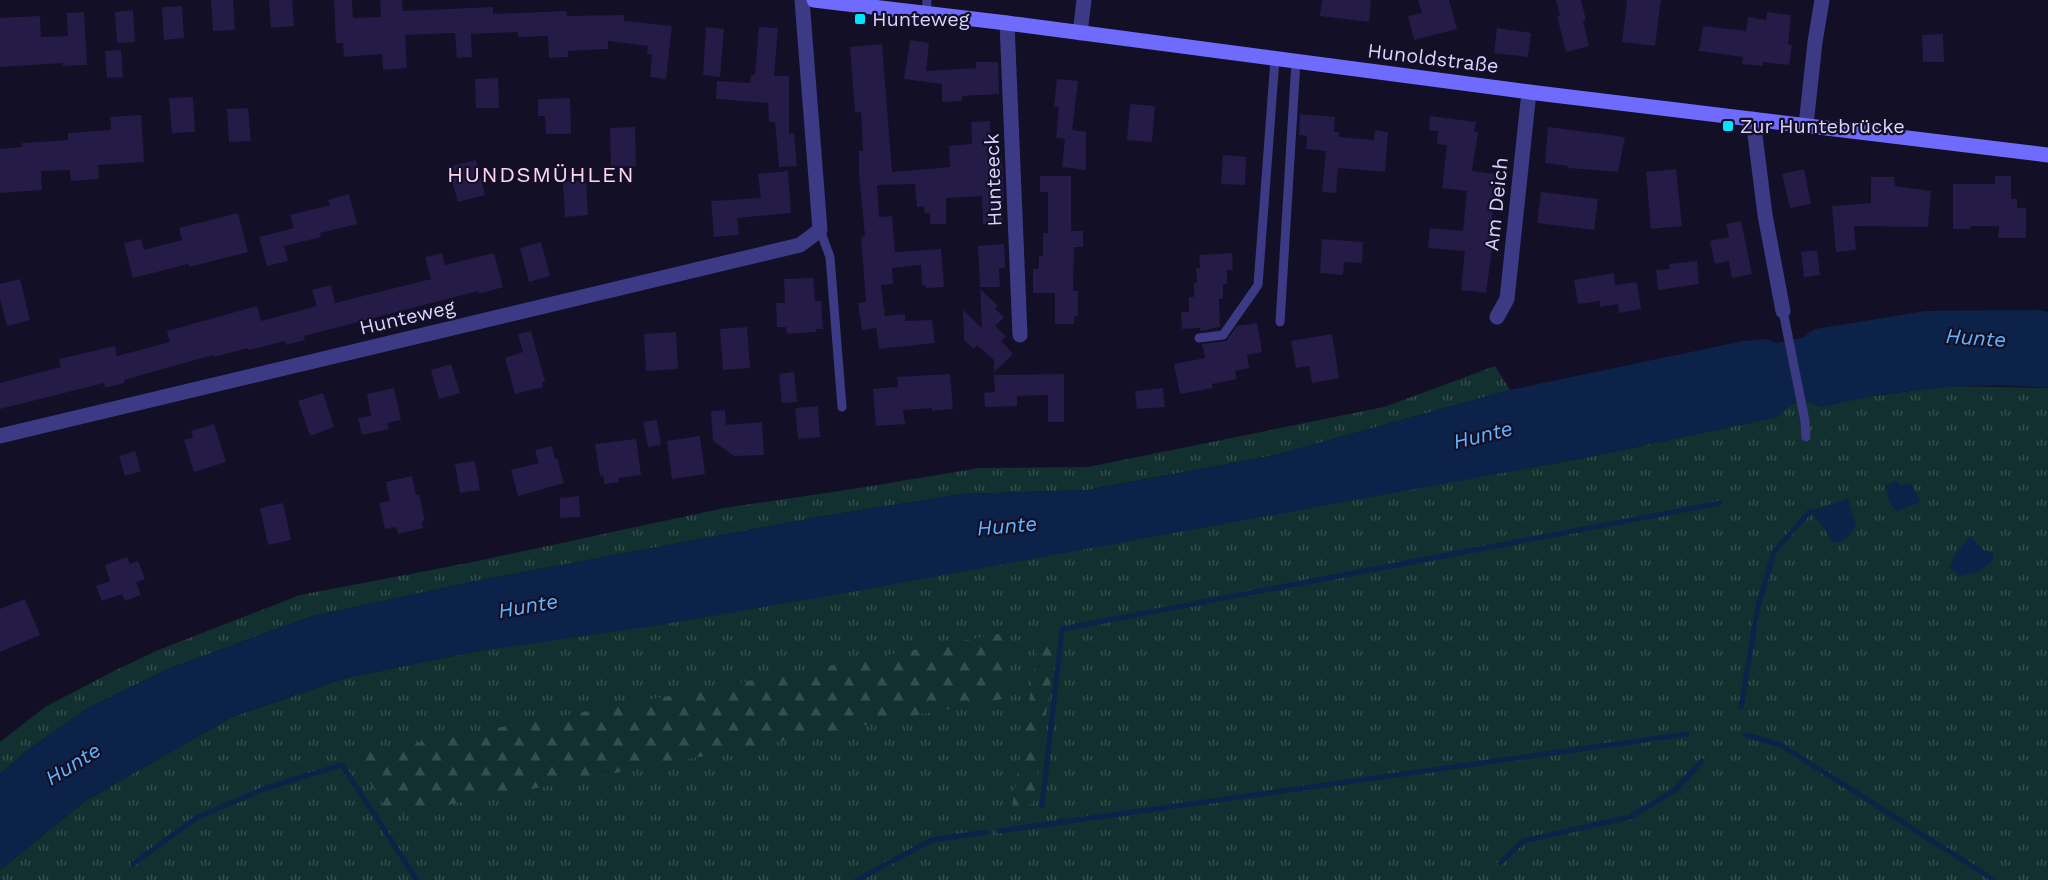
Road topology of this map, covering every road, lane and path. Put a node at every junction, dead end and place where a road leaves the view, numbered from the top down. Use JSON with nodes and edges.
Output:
{"nodes":[{"id":1,"x":802,"y":0,"type":"edge"},
{"id":2,"x":814,"y":0,"type":"edge"},
{"id":3,"x":1084,"y":0,"type":"edge"},
{"id":4,"x":1822,"y":0,"type":"edge"},
{"id":5,"x":926,"y":7,"type":"edge"},
{"id":6,"x":1007,"y":23,"type":"junction"},
{"id":7,"x":1080,"y":33,"type":"junction"},
{"id":8,"x":1275,"y":59,"type":"junction"},
{"id":9,"x":1296,"y":61,"type":"junction"},
{"id":10,"x":1529,"y":92,"type":"junction"},
{"id":11,"x":1753,"y":119,"type":"junction"},
{"id":12,"x":1806,"y":125,"type":"junction"},
{"id":13,"x":2048,"y":155,"type":"edge"},
{"id":14,"x":820,"y":230,"type":"junction"},
{"id":15,"x":1783,"y":311,"type":"joint"},
{"id":16,"x":1497,"y":317,"type":"dead end"},
{"id":17,"x":1280,"y":322,"type":"dead end"},
{"id":18,"x":1020,"y":335,"type":"dead end"},
{"id":19,"x":1199,"y":338,"type":"dead end"},
{"id":20,"x":842,"y":407,"type":"dead end"},
{"id":21,"x":0,"y":436,"type":"edge"},
{"id":22,"x":1806,"y":437,"type":"dead end"}],
"edges":[{"from":1,"to":14,"type":"street"},
{"from":2,"to":5,"type":"street","name":"Hunoldstraße"},
{"from":3,"to":7,"type":"street"},
{"from":4,"to":12,"type":"street"},
{"from":5,"to":6,"type":"street","name":"Hunoldstraße"},
{"from":6,"to":7,"type":"street","name":"Hunoldstraße"},
{"from":6,"to":18,"type":"street","name":"Hunteeck"},
{"from":7,"to":8,"type":"street","name":"Hunoldstraße"},
{"from":8,"to":9,"type":"street","name":"Hunoldstraße"},
{"from":8,"to":19,"type":"lane"},
{"from":9,"to":10,"type":"street","name":"Hunoldstraße"},
{"from":9,"to":17,"type":"lane"},
{"from":10,"to":11,"type":"street","name":"Hunoldstraße"},
{"from":10,"to":16,"type":"street","name":"Am Deich"},
{"from":11,"to":12,"type":"street","name":"Hunoldstraße"},
{"from":11,"to":15,"type":"street"},
{"from":12,"to":13,"type":"street","name":"Hunoldstraße"},
{"from":14,"to":20,"type":"lane"},
{"from":14,"to":21,"type":"street","name":"Hunteweg"},
{"from":15,"to":22,"type":"lane"}]}
